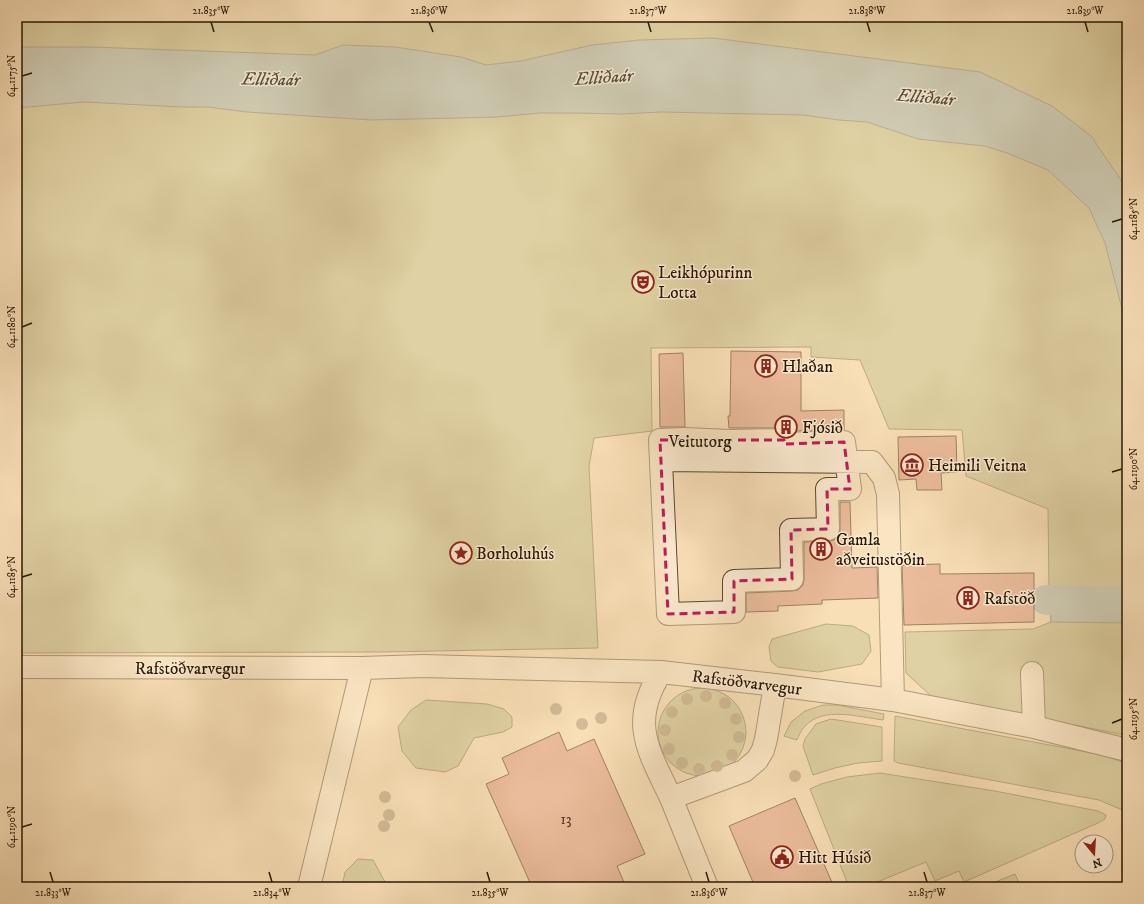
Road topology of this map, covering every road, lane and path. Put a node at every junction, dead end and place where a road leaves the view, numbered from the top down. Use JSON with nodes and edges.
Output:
{"nodes":[{"id":1,"x":847,"y":462,"type":"junction"},
{"id":2,"x":17,"y":667,"type":"edge"},
{"id":3,"x":362,"y":668,"type":"junction"},
{"id":4,"x":661,"y":672,"type":"junction"},
{"id":5,"x":1032,"y":673,"type":"dead end"},
{"id":6,"x":775,"y":684,"type":"junction"},
{"id":7,"x":893,"y":700,"type":"junction"},
{"id":8,"x":1034,"y":728,"type":"junction"},
{"id":9,"x":1127,"y":750,"type":"edge"},
{"id":10,"x":671,"y":798,"type":"junction"},
{"id":11,"x":309,"y":887,"type":"edge"},
{"id":12,"x":707,"y":887,"type":"edge"}],
"edges":[{"from":1,"to":1,"type":"street","name":"Veitutorg"},
{"from":1,"to":7,"type":"street"},
{"from":2,"to":3,"type":"street","name":"Rafstöðvarvegur"},
{"from":3,"to":4,"type":"street","name":"Rafstöðvarvegur"},
{"from":3,"to":11,"type":"street"},
{"from":4,"to":6,"type":"street","name":"Rafstöðvarvegur"},
{"from":4,"to":10,"type":"street"},
{"from":5,"to":8,"type":"street"},
{"from":6,"to":7,"type":"street","name":"Rafstöðvarvegur"},
{"from":6,"to":10,"type":"street"},
{"from":7,"to":8,"type":"street","name":"Rafstöðvarvegur"},
{"from":8,"to":9,"type":"street","name":"Rafstöðvarvegur"},
{"from":10,"to":12,"type":"street"}]}
